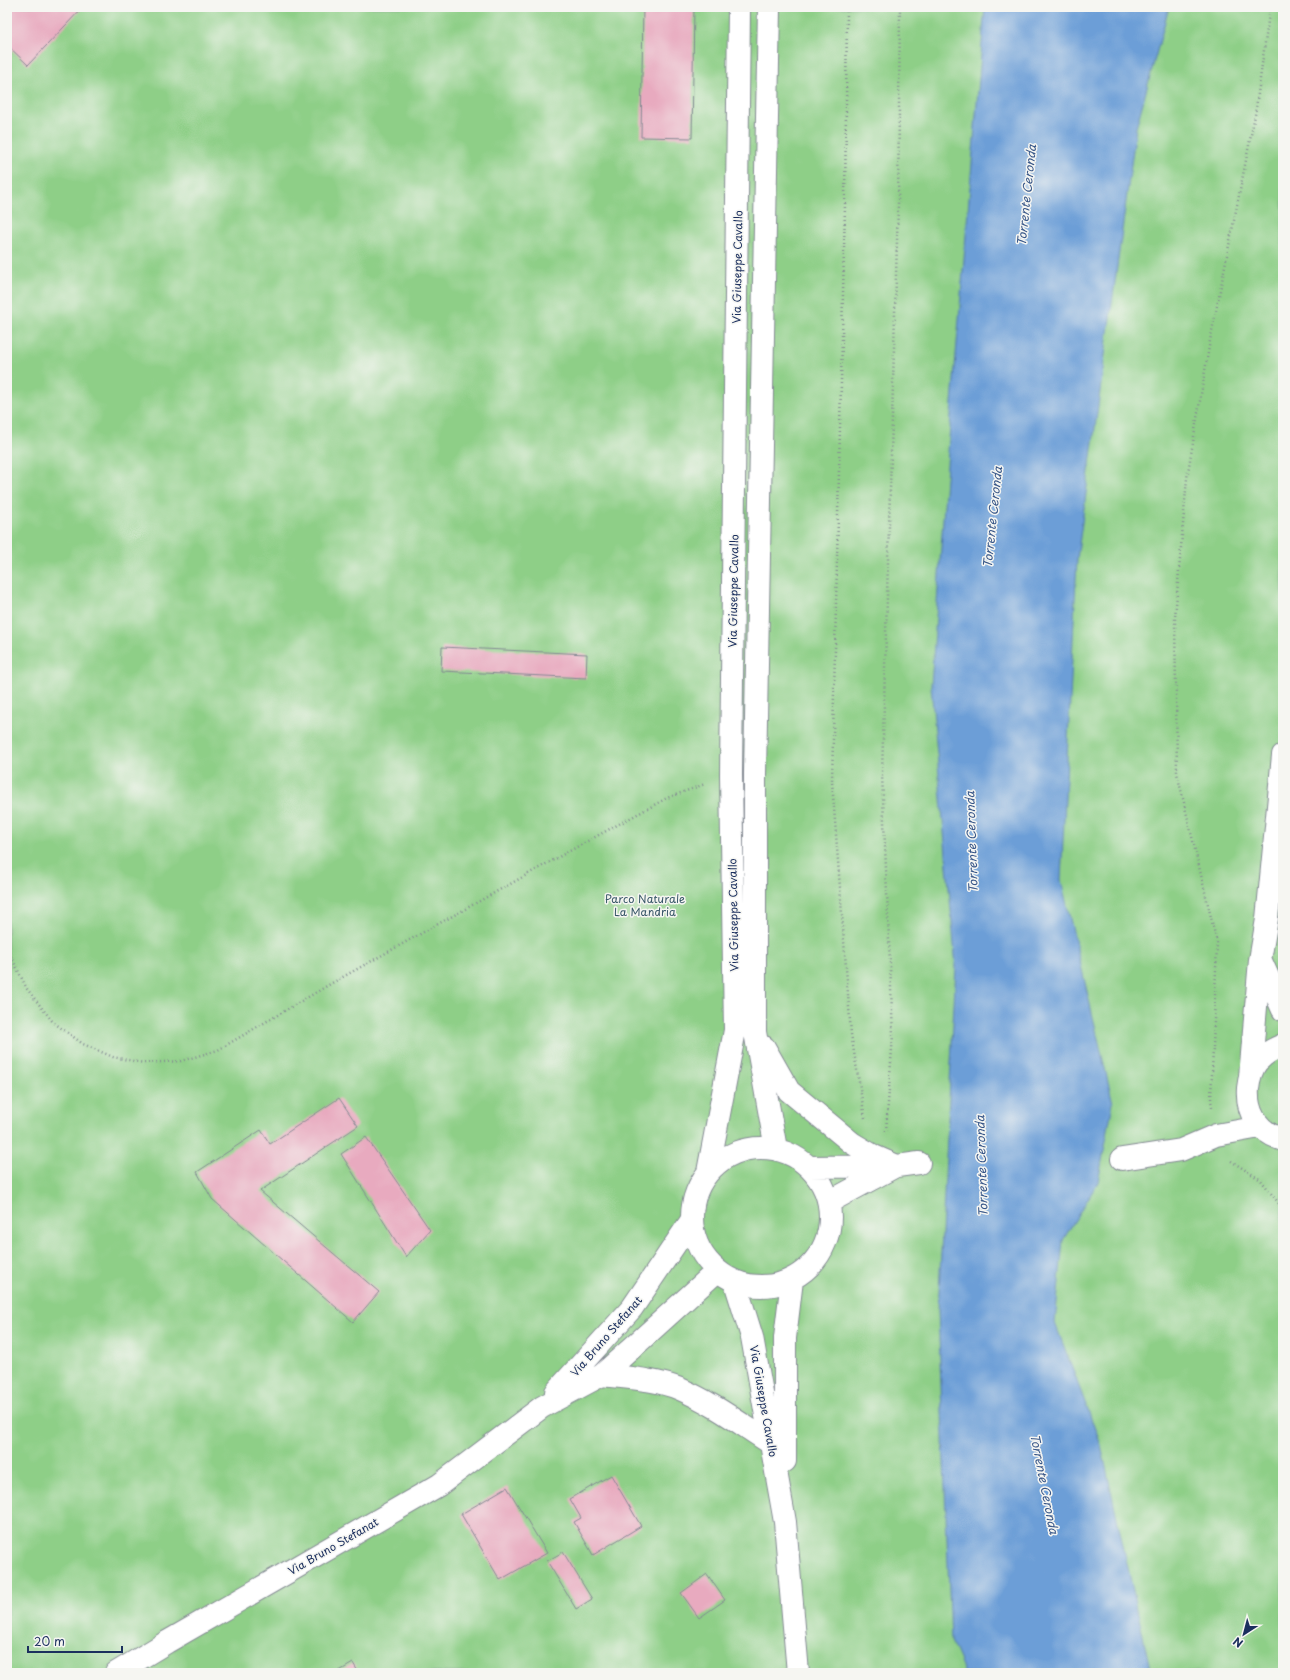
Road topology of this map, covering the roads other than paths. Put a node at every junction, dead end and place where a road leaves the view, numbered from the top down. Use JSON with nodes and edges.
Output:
{"nodes":[{"id":1,"x":739,"y":7,"type":"edge"},
{"id":2,"x":769,"y":7,"type":"edge"},
{"id":3,"x":1283,"y":755,"type":"edge"},
{"id":4,"x":1260,"y":960,"type":"junction"},
{"id":5,"x":1283,"y":1010,"type":"edge"},
{"id":6,"x":755,"y":1032,"type":"junction"},
{"id":7,"x":1283,"y":1045,"type":"edge"},
{"id":8,"x":1250,"y":1077,"type":"junction"},
{"id":9,"x":1247,"y":1100,"type":"junction"},
{"id":10,"x":1260,"y":1127,"type":"junction"},
{"id":11,"x":1216,"y":1135,"type":"junction"},
{"id":12,"x":1283,"y":1141,"type":"edge"},
{"id":13,"x":776,"y":1150,"type":"junction"},
{"id":14,"x":1122,"y":1158,"type":"dead end"},
{"id":15,"x":907,"y":1164,"type":"junction"},
{"id":16,"x":809,"y":1167,"type":"junction"},
{"id":17,"x":708,"y":1172,"type":"junction"},
{"id":18,"x":829,"y":1202,"type":"junction"},
{"id":19,"x":692,"y":1221,"type":"junction"},
{"id":20,"x":726,"y":1276,"type":"junction"},
{"id":21,"x":792,"y":1280,"type":"junction"},
{"id":22,"x":602,"y":1375,"type":"junction"},
{"id":23,"x":542,"y":1407,"type":"junction"},
{"id":24,"x":772,"y":1444,"type":"junction"},
{"id":25,"x":785,"y":1522,"type":"junction"},
{"id":26,"x":116,"y":1673,"type":"edge"},
{"id":27,"x":798,"y":1673,"type":"edge"}],
"edges":[{"from":1,"to":17,"type":"street","name":"Via Giuseppe Cavallo"},
{"from":2,"to":6,"type":"street","name":"Via Giuseppe Cavallo"},
{"from":3,"to":4,"type":"street"},
{"from":4,"to":5,"type":"street"},
{"from":4,"to":8,"type":"street"},
{"from":6,"to":13,"type":"street","name":"Via Giuseppe Cavallo"},
{"from":6,"to":15,"type":"street"},
{"from":7,"to":8,"type":"street"},
{"from":8,"to":9,"type":"street"},
{"from":9,"to":10,"type":"street"},
{"from":9,"to":11,"type":"street"},
{"from":10,"to":11,"type":"street"},
{"from":10,"to":12,"type":"street"},
{"from":11,"to":14,"type":"street"},
{"from":13,"to":16,"type":"street"},
{"from":13,"to":17,"type":"street"},
{"from":15,"to":16,"type":"street"},
{"from":15,"to":18,"type":"street"},
{"from":16,"to":18,"type":"street"},
{"from":17,"to":19,"type":"street"},
{"from":18,"to":21,"type":"street"},
{"from":19,"to":20,"type":"street"},
{"from":19,"to":23,"type":"street","name":"Via Bruno Stefanat"},
{"from":20,"to":21,"type":"street"},
{"from":20,"to":22,"type":"street","name":"Via Bruno Stefanat"},
{"from":20,"to":24,"type":"street","name":"Via Giuseppe Cavallo"},
{"from":21,"to":25,"type":"street","name":"Via Giuseppe Cavallo"},
{"from":22,"to":23,"type":"street","name":"Via Bruno Stefanat"},
{"from":22,"to":24,"type":"street"},
{"from":23,"to":26,"type":"street","name":"Via Bruno Stefanat"},
{"from":24,"to":25,"type":"street","name":"Via Giuseppe Cavallo"},
{"from":25,"to":27,"type":"street","name":"Via Giuseppe Cavallo"}]}
